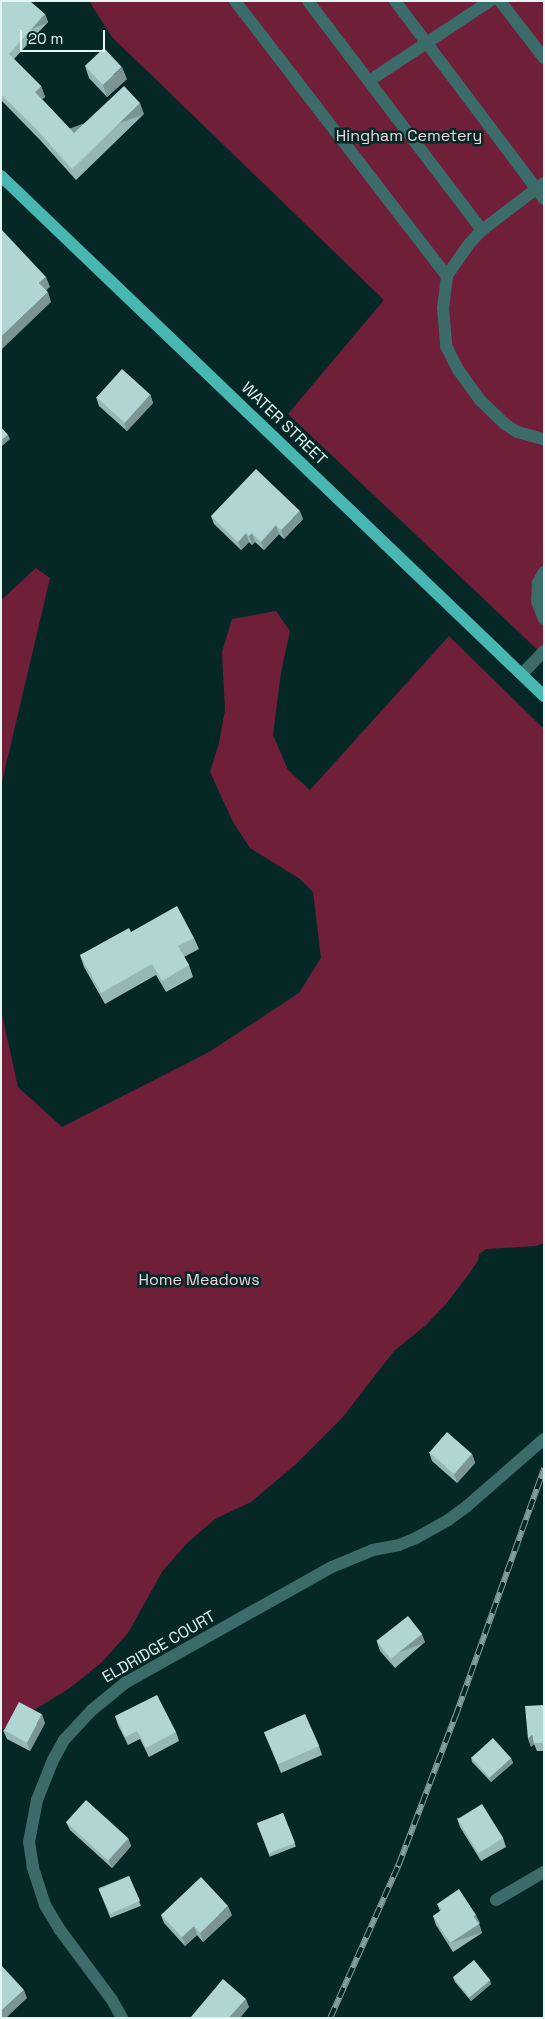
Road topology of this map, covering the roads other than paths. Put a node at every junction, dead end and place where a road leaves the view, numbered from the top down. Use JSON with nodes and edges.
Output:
{"nodes":[{"id":1,"x":235,"y":1,"type":"edge"},
{"id":2,"x":308,"y":1,"type":"edge"},
{"id":3,"x":395,"y":1,"type":"edge"},
{"id":4,"x":490,"y":1,"type":"edge"},
{"id":5,"x":500,"y":1,"type":"edge"},
{"id":6,"x":426,"y":42,"type":"junction"},
{"id":7,"x":544,"y":58,"type":"edge"},
{"id":8,"x":369,"y":82,"type":"junction"},
{"id":9,"x":1,"y":176,"type":"edge"},
{"id":10,"x":541,"y":190,"type":"edge"},
{"id":11,"x":482,"y":230,"type":"junction"},
{"id":12,"x":448,"y":276,"type":"junction"},
{"id":13,"x":544,"y":439,"type":"edge"},
{"id":14,"x":544,"y":572,"type":"edge"},
{"id":15,"x":544,"y":619,"type":"edge"},
{"id":16,"x":544,"y":651,"type":"edge"},
{"id":17,"x":522,"y":674,"type":"junction"},
{"id":18,"x":544,"y":696,"type":"edge"},
{"id":19,"x":544,"y":1439,"type":"edge"},
{"id":20,"x":544,"y":1872,"type":"edge"},
{"id":21,"x":496,"y":1900,"type":"dead end"},
{"id":22,"x":122,"y":2018,"type":"edge"}],
"edges":[{"from":1,"to":12,"type":"street"},
{"from":2,"to":8,"type":"street"},
{"from":3,"to":6,"type":"street"},
{"from":4,"to":6,"type":"street"},
{"from":5,"to":7,"type":"street"},
{"from":6,"to":8,"type":"street"},
{"from":6,"to":10,"type":"street"},
{"from":8,"to":11,"type":"street"},
{"from":9,"to":17,"type":"main road","name":"WATER STREET"},
{"from":10,"to":11,"type":"street"},
{"from":11,"to":12,"type":"street"},
{"from":12,"to":13,"type":"street"},
{"from":14,"to":15,"type":"street"},
{"from":16,"to":17,"type":"street"},
{"from":17,"to":18,"type":"main road","name":"WATER STREET"},
{"from":19,"to":22,"type":"street","name":"ELDRIDGE COURT"},
{"from":20,"to":21,"type":"street"}]}
